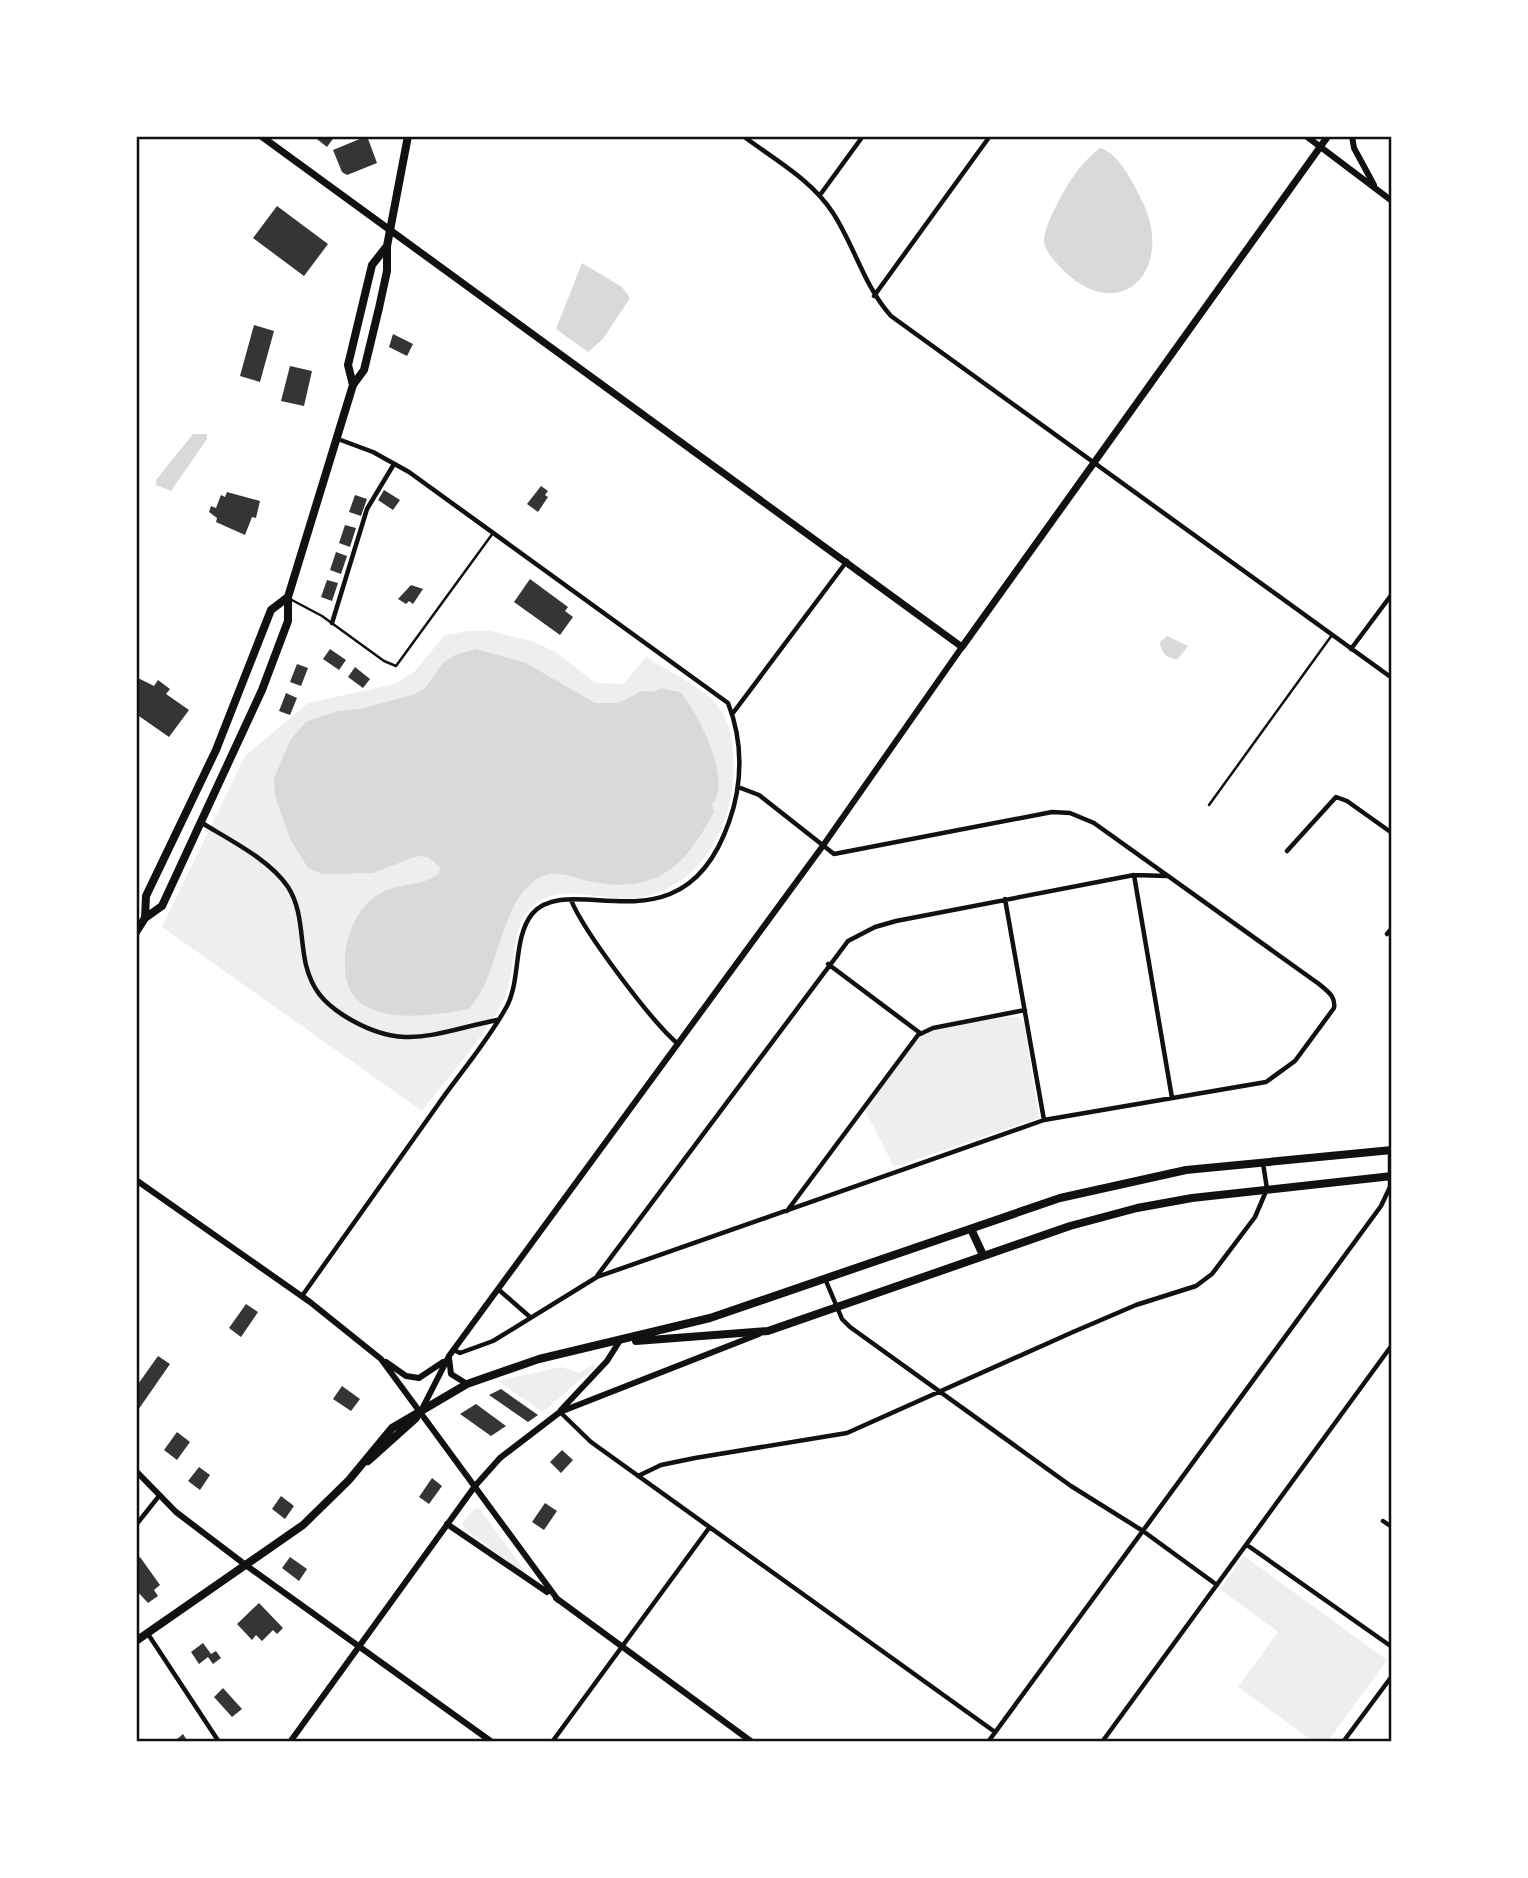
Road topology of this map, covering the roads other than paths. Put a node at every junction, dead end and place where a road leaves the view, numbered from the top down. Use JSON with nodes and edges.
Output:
{"nodes":[{"id":1,"x":261,"y":136,"type":"edge"},
{"id":2,"x":408,"y":136,"type":"edge"},
{"id":3,"x":743,"y":136,"type":"edge"},
{"id":4,"x":863,"y":136,"type":"edge"},
{"id":5,"x":990,"y":136,"type":"edge"},
{"id":6,"x":1306,"y":136,"type":"edge"},
{"id":7,"x":1328,"y":136,"type":"edge"},
{"id":8,"x":1352,"y":136,"type":"edge"},
{"id":9,"x":1320,"y":147,"type":"junction"},
{"id":10,"x":1377,"y":190,"type":"junction"},
{"id":11,"x":820,"y":195,"type":"junction"},
{"id":12,"x":1391,"y":201,"type":"edge"},
{"id":13,"x":390,"y":233,"type":"junction"},
{"id":14,"x":387,"y":246,"type":"junction"},
{"id":15,"x":874,"y":296,"type":"junction"},
{"id":16,"x":353,"y":385,"type":"junction"},
{"id":17,"x":338,"y":439,"type":"junction"},
{"id":18,"x":394,"y":464,"type":"junction"},
{"id":19,"x":1094,"y":464,"type":"junction"},
{"id":20,"x":493,"y":533,"type":"junction"},
{"id":21,"x":846,"y":561,"type":"junction"},
{"id":22,"x":1391,"y":594,"type":"edge"},
{"id":23,"x":288,"y":597,"type":"junction"},
{"id":24,"x":332,"y":623,"type":"junction"},
{"id":25,"x":1332,"y":635,"type":"junction"},
{"id":26,"x":962,"y":647,"type":"junction"},
{"id":27,"x":1352,"y":649,"type":"junction"},
{"id":28,"x":1391,"y":678,"type":"edge"},
{"id":29,"x":732,"y":714,"type":"junction"},
{"id":30,"x":738,"y":787,"type":"junction"},
{"id":31,"x":1209,"y":805,"type":"dead end"},
{"id":32,"x":187,"y":813,"type":"junction"},
{"id":33,"x":202,"y":823,"type":"junction"},
{"id":34,"x":1391,"y":833,"type":"edge"},
{"id":35,"x":822,"y":847,"type":"junction"},
{"id":36,"x":1287,"y":851,"type":"dead end"},
{"id":37,"x":1134,"y":875,"type":"junction"},
{"id":38,"x":1168,"y":876,"type":"junction"},
{"id":39,"x":571,"y":900,"type":"junction"},
{"id":40,"x":1005,"y":900,"type":"junction"},
{"id":41,"x":136,"y":912,"type":"edge"},
{"id":42,"x":145,"y":918,"type":"junction"},
{"id":43,"x":1391,"y":928,"type":"edge"},
{"id":44,"x":136,"y":932,"type":"edge"},
{"id":45,"x":1387,"y":934,"type":"dead end"},
{"id":46,"x":828,"y":964,"type":"junction"},
{"id":47,"x":1025,"y":1010,"type":"junction"},
{"id":48,"x":497,"y":1020,"type":"junction"},
{"id":49,"x":920,"y":1033,"type":"junction"},
{"id":50,"x":678,"y":1044,"type":"junction"},
{"id":51,"x":1172,"y":1099,"type":"junction"},
{"id":52,"x":1044,"y":1120,"type":"junction"},
{"id":53,"x":1391,"y":1150,"type":"edge"},
{"id":54,"x":1263,"y":1162,"type":"junction"},
{"id":55,"x":1391,"y":1176,"type":"edge"},
{"id":56,"x":136,"y":1180,"type":"edge"},
{"id":57,"x":1267,"y":1188,"type":"junction"},
{"id":58,"x":786,"y":1212,"type":"junction"},
{"id":59,"x":971,"y":1229,"type":"junction"},
{"id":60,"x":983,"y":1255,"type":"junction"},
{"id":61,"x":597,"y":1277,"type":"junction"},
{"id":62,"x":826,"y":1281,"type":"junction"},
{"id":63,"x":499,"y":1290,"type":"junction"},
{"id":64,"x":302,"y":1296,"type":"junction"},
{"id":65,"x":836,"y":1307,"type":"junction"},
{"id":66,"x":530,"y":1317,"type":"junction"},
{"id":67,"x":768,"y":1331,"type":"junction"},
{"id":68,"x":619,"y":1342,"type":"junction"},
{"id":69,"x":1391,"y":1345,"type":"edge"},
{"id":70,"x":452,"y":1353,"type":"junction"},
{"id":71,"x":381,"y":1359,"type":"junction"},
{"id":72,"x":467,"y":1384,"type":"junction"},
{"id":73,"x":939,"y":1391,"type":"junction"},
{"id":74,"x":560,"y":1412,"type":"junction"},
{"id":75,"x":421,"y":1413,"type":"junction"},
{"id":76,"x":136,"y":1471,"type":"edge"},
{"id":77,"x":638,"y":1476,"type":"junction"},
{"id":78,"x":475,"y":1486,"type":"junction"},
{"id":79,"x":159,"y":1496,"type":"junction"},
{"id":80,"x":1383,"y":1521,"type":"dead end"},
{"id":81,"x":447,"y":1524,"type":"junction"},
{"id":82,"x":136,"y":1525,"type":"edge"},
{"id":83,"x":1391,"y":1527,"type":"edge"},
{"id":84,"x":710,"y":1528,"type":"junction"},
{"id":85,"x":1143,"y":1531,"type":"junction"},
{"id":86,"x":1247,"y":1545,"type":"junction"},
{"id":87,"x":247,"y":1566,"type":"junction"},
{"id":88,"x":1217,"y":1585,"type":"junction"},
{"id":89,"x":558,"y":1600,"type":"junction"},
{"id":90,"x":148,"y":1634,"type":"junction"},
{"id":91,"x":136,"y":1641,"type":"edge"},
{"id":92,"x":359,"y":1647,"type":"junction"},
{"id":93,"x":621,"y":1647,"type":"junction"},
{"id":94,"x":1391,"y":1647,"type":"edge"},
{"id":95,"x":1391,"y":1676,"type":"edge"},
{"id":96,"x":995,"y":1732,"type":"junction"},
{"id":97,"x":220,"y":1741,"type":"edge"},
{"id":98,"x":290,"y":1741,"type":"edge"},
{"id":99,"x":492,"y":1741,"type":"edge"},
{"id":100,"x":552,"y":1741,"type":"edge"},
{"id":101,"x":752,"y":1741,"type":"edge"},
{"id":102,"x":988,"y":1741,"type":"edge"},
{"id":103,"x":1102,"y":1741,"type":"edge"},
{"id":104,"x":1343,"y":1741,"type":"edge"}],
"edges":[{"from":1,"to":13,"type":"main road"},
{"from":2,"to":13,"type":"main road"},
{"from":3,"to":11,"type":"street"},
{"from":4,"to":11,"type":"street"},
{"from":5,"to":15,"type":"street"},
{"from":6,"to":9,"type":"street"},
{"from":7,"to":9,"type":"main road"},
{"from":8,"to":10,"type":"street"},
{"from":9,"to":10,"type":"street"},
{"from":9,"to":19,"type":"main road"},
{"from":10,"to":12,"type":"street"},
{"from":11,"to":15,"type":"street"},
{"from":13,"to":14,"type":"main road"},
{"from":13,"to":21,"type":"main road"},
{"from":14,"to":16,"type":"main road"},
{"from":14,"to":16,"type":"main road"},
{"from":15,"to":19,"type":"street"},
{"from":16,"to":17,"type":"main road"},
{"from":17,"to":18,"type":"street"},
{"from":17,"to":23,"type":"main road"},
{"from":18,"to":20,"type":"street"},
{"from":18,"to":24,"type":"street"},
{"from":19,"to":25,"type":"street"},
{"from":19,"to":26,"type":"main road"},
{"from":20,"to":24,"type":"lane"},
{"from":20,"to":29,"type":"street"},
{"from":21,"to":26,"type":"main road"},
{"from":21,"to":29,"type":"street"},
{"from":22,"to":27,"type":"street"},
{"from":23,"to":24,"type":"lane"},
{"from":23,"to":32,"type":"main road"},
{"from":23,"to":33,"type":"main road"},
{"from":25,"to":27,"type":"street"},
{"from":25,"to":31,"type":"lane"},
{"from":26,"to":35,"type":"street"},
{"from":27,"to":28,"type":"street"},
{"from":29,"to":30,"type":"street"},
{"from":30,"to":35,"type":"street"},
{"from":30,"to":39,"type":"street"},
{"from":32,"to":33,"type":"main road"},
{"from":32,"to":42,"type":"main road"},
{"from":33,"to":42,"type":"main road"},
{"from":33,"to":48,"type":"street"},
{"from":34,"to":36,"type":"street"},
{"from":35,"to":38,"type":"street"},
{"from":35,"to":50,"type":"street"},
{"from":37,"to":38,"type":"street"},
{"from":37,"to":40,"type":"street"},
{"from":37,"to":51,"type":"street"},
{"from":38,"to":51,"type":"street"},
{"from":39,"to":48,"type":"street"},
{"from":39,"to":50,"type":"street"},
{"from":40,"to":46,"type":"street"},
{"from":40,"to":47,"type":"street"},
{"from":41,"to":42,"type":"street"},
{"from":42,"to":44,"type":"main road"},
{"from":43,"to":45,"type":"street"},
{"from":46,"to":49,"type":"street"},
{"from":46,"to":61,"type":"street"},
{"from":47,"to":49,"type":"street"},
{"from":47,"to":52,"type":"street"},
{"from":48,"to":64,"type":"street"},
{"from":49,"to":58,"type":"street"},
{"from":50,"to":63,"type":"street"},
{"from":51,"to":52,"type":"street"},
{"from":52,"to":58,"type":"street"},
{"from":53,"to":54,"type":"main road"},
{"from":53,"to":55,"type":"street"},
{"from":54,"to":57,"type":"street"},
{"from":54,"to":59,"type":"main road"},
{"from":55,"to":57,"type":"main road"},
{"from":55,"to":85,"type":"street"},
{"from":56,"to":64,"type":"street"},
{"from":57,"to":60,"type":"main road"},
{"from":57,"to":73,"type":"street"},
{"from":58,"to":61,"type":"street"},
{"from":59,"to":60,"type":"main road"},
{"from":59,"to":62,"type":"main road"},
{"from":60,"to":65,"type":"main road"},
{"from":61,"to":66,"type":"street"},
{"from":62,"to":65,"type":"street"},
{"from":62,"to":68,"type":"main road"},
{"from":63,"to":66,"type":"street"},
{"from":63,"to":70,"type":"street"},
{"from":64,"to":71,"type":"street"},
{"from":65,"to":67,"type":"main road"},
{"from":65,"to":73,"type":"street"},
{"from":66,"to":70,"type":"street"},
{"from":67,"to":68,"type":"main road"},
{"from":67,"to":74,"type":"street"},
{"from":68,"to":72,"type":"main road"},
{"from":68,"to":74,"type":"street"},
{"from":69,"to":86,"type":"street"},
{"from":70,"to":71,"type":"street"},
{"from":70,"to":72,"type":"street"},
{"from":70,"to":75,"type":"street"},
{"from":71,"to":75,"type":"street"},
{"from":72,"to":75,"type":"main road"},
{"from":73,"to":77,"type":"street"},
{"from":73,"to":85,"type":"street"},
{"from":74,"to":77,"type":"street"},
{"from":74,"to":78,"type":"street"},
{"from":75,"to":78,"type":"street"},
{"from":75,"to":87,"type":"main road"},
{"from":76,"to":79,"type":"street"},
{"from":77,"to":84,"type":"street"},
{"from":78,"to":81,"type":"street"},
{"from":78,"to":89,"type":"street"},
{"from":79,"to":82,"type":"street"},
{"from":79,"to":87,"type":"street"},
{"from":80,"to":83,"type":"street"},
{"from":81,"to":89,"type":"street"},
{"from":81,"to":92,"type":"street"},
{"from":84,"to":93,"type":"street"},
{"from":84,"to":96,"type":"street"},
{"from":85,"to":88,"type":"street"},
{"from":85,"to":96,"type":"street"},
{"from":86,"to":88,"type":"street"},
{"from":86,"to":94,"type":"street"},
{"from":87,"to":90,"type":"main road"},
{"from":87,"to":92,"type":"street"},
{"from":88,"to":103,"type":"street"},
{"from":89,"to":93,"type":"street"},
{"from":90,"to":91,"type":"main road"},
{"from":90,"to":97,"type":"street"},
{"from":92,"to":98,"type":"street"},
{"from":92,"to":99,"type":"street"},
{"from":93,"to":100,"type":"street"},
{"from":93,"to":101,"type":"street"},
{"from":95,"to":104,"type":"street"},
{"from":96,"to":102,"type":"street"}]}
